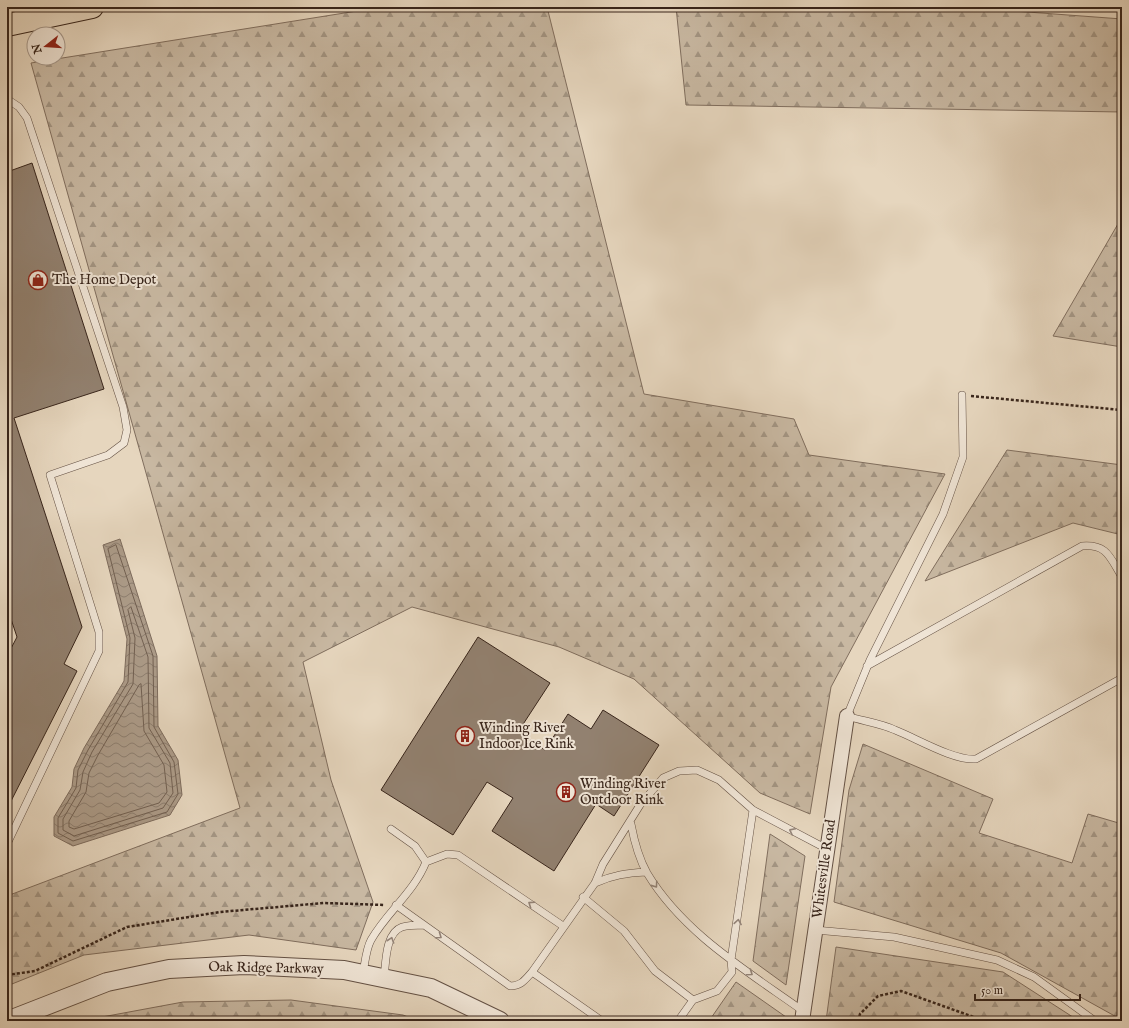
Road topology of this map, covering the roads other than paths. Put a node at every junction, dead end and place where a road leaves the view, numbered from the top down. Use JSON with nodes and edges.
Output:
{"nodes":[{"id":1,"x":92,"y":7,"type":"edge"},
{"id":2,"x":7,"y":25,"type":"edge"},
{"id":3,"x":7,"y":99,"type":"edge"},
{"id":4,"x":962,"y":395,"type":"road end"},
{"id":5,"x":1122,"y":577,"type":"edge"},
{"id":6,"x":868,"y":666,"type":"junction"},
{"id":7,"x":1122,"y":678,"type":"edge"},
{"id":8,"x":847,"y":716,"type":"junction"},
{"id":9,"x":753,"y":810,"type":"junction"},
{"id":10,"x":630,"y":824,"type":"junction"},
{"id":11,"x":391,"y":830,"type":"dead end"},
{"id":12,"x":7,"y":844,"type":"edge"},
{"id":13,"x":827,"y":849,"type":"junction"},
{"id":14,"x":426,"y":862,"type":"junction"},
{"id":15,"x":646,"y":872,"type":"junction"},
{"id":16,"x":595,"y":883,"type":"junction"},
{"id":17,"x":583,"y":897,"type":"junction"},
{"id":18,"x":396,"y":905,"type":"junction"},
{"id":19,"x":424,"y":925,"type":"junction"},
{"id":20,"x":563,"y":926,"type":"junction"},
{"id":21,"x":815,"y":930,"type":"junction"},
{"id":22,"x":732,"y":960,"type":"junction"},
{"id":23,"x":532,"y":972,"type":"junction"},
{"id":24,"x":362,"y":974,"type":"junction"},
{"id":25,"x":384,"y":978,"type":"junction"},
{"id":26,"x":693,"y":1000,"type":"junction"},
{"id":27,"x":802,"y":1016,"type":"edge"},
{"id":28,"x":7,"y":1021,"type":"edge"},
{"id":29,"x":500,"y":1021,"type":"edge"},
{"id":30,"x":602,"y":1021,"type":"edge"},
{"id":31,"x":678,"y":1021,"type":"edge"},
{"id":32,"x":1095,"y":1021,"type":"edge"}],
"edges":[{"from":1,"to":2,"type":"highway"},
{"from":3,"to":12,"type":"lane"},
{"from":4,"to":6,"type":"lane"},
{"from":5,"to":6,"type":"lane"},
{"from":6,"to":8,"type":"lane"},
{"from":7,"to":8,"type":"lane"},
{"from":8,"to":13,"type":"street","name":"Whitesville Road"},
{"from":9,"to":10,"type":"lane"},
{"from":13,"to":9,"type":"lane","one_way":true},
{"from":22,"to":9,"type":"lane","one_way":true},
{"from":10,"to":15,"type":"lane"},
{"from":10,"to":16,"type":"lane"},
{"from":11,"to":14,"type":"lane"},
{"from":13,"to":21,"type":"street","name":"Whitesville Road"},
{"from":14,"to":18,"type":"lane"},
{"from":20,"to":14,"type":"lane","one_way":true},
{"from":15,"to":16,"type":"lane"},
{"from":15,"to":22,"type":"lane","one_way":true},
{"from":16,"to":17,"type":"lane"},
{"from":17,"to":20,"type":"lane"},
{"from":17,"to":26,"type":"lane"},
{"from":18,"to":19,"type":"lane"},
{"from":18,"to":24,"type":"lane"},
{"from":19,"to":23,"type":"lane","one_way":true},
{"from":25,"to":19,"type":"lane","one_way":true},
{"from":20,"to":23,"type":"lane"},
{"from":21,"to":27,"type":"street","name":"Whitesville Road"},
{"from":21,"to":32,"type":"lane"},
{"from":22,"to":26,"type":"lane"},
{"from":22,"to":27,"type":"lane","one_way":true},
{"from":23,"to":30,"type":"lane"},
{"from":24,"to":25,"type":"street","name":"Oak Ridge Parkway"},
{"from":24,"to":28,"type":"street","name":"Oak Ridge Parkway"},
{"from":25,"to":29,"type":"street","name":"Oak Ridge Parkway"},
{"from":26,"to":31,"type":"lane"}]}
